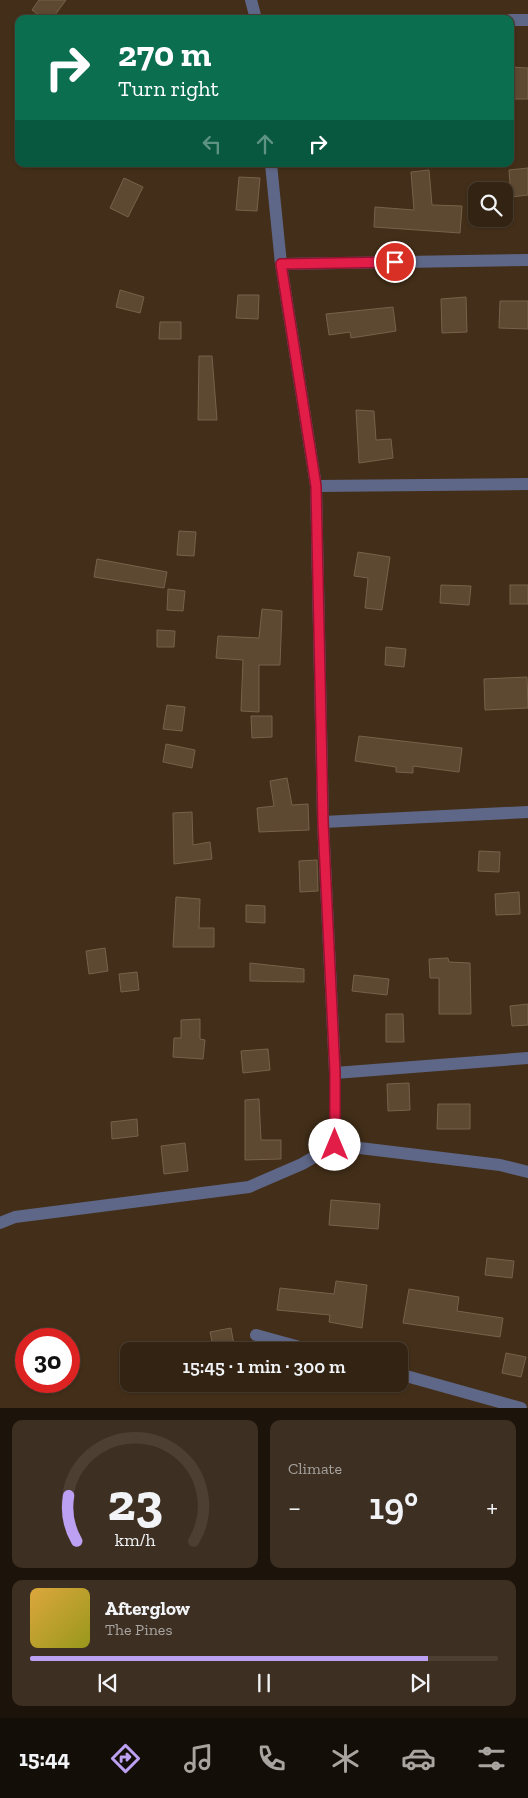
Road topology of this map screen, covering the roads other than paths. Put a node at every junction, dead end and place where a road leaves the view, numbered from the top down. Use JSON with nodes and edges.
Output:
{"nodes":[{"id":1,"x":251,"y":0,"type":"edge"},
{"id":2,"x":255,"y":15,"type":"edge"},
{"id":3,"x":514,"y":20,"type":"edge"},
{"id":4,"x":528,"y":20,"type":"edge"},
{"id":5,"x":271,"y":167,"type":"edge"},
{"id":6,"x":528,"y":260,"type":"edge"},
{"id":7,"x":281,"y":264,"type":"junction"},
{"id":8,"x":528,"y":484,"type":"edge"},
{"id":9,"x":316,"y":486,"type":"junction"},
{"id":10,"x":528,"y":812,"type":"edge"},
{"id":11,"x":323,"y":822,"type":"junction"},
{"id":12,"x":528,"y":1058,"type":"edge"},
{"id":13,"x":335,"y":1073,"type":"junction"},
{"id":14,"x":335,"y":1145,"type":"junction"},
{"id":15,"x":528,"y":1172,"type":"edge"},
{"id":16,"x":0,"y":1223,"type":"edge"},
{"id":17,"x":256,"y":1335,"type":"dead end"},
{"id":18,"x":281,"y":1342,"type":"edge"},
{"id":19,"x":408,"y":1377,"type":"edge"},
{"id":20,"x":521,"y":1408,"type":"edge"}],
"edges":[{"from":1,"to":2,"type":"street"},
{"from":3,"to":4,"type":"street"},
{"from":5,"to":7,"type":"street"},
{"from":6,"to":7,"type":"street"},
{"from":7,"to":9,"type":"street"},
{"from":8,"to":9,"type":"street"},
{"from":9,"to":11,"type":"street"},
{"from":10,"to":11,"type":"street"},
{"from":11,"to":13,"type":"street"},
{"from":12,"to":13,"type":"street"},
{"from":13,"to":14,"type":"street"},
{"from":14,"to":15,"type":"street"},
{"from":14,"to":16,"type":"street"},
{"from":17,"to":18,"type":"street"},
{"from":19,"to":20,"type":"street"}]}
